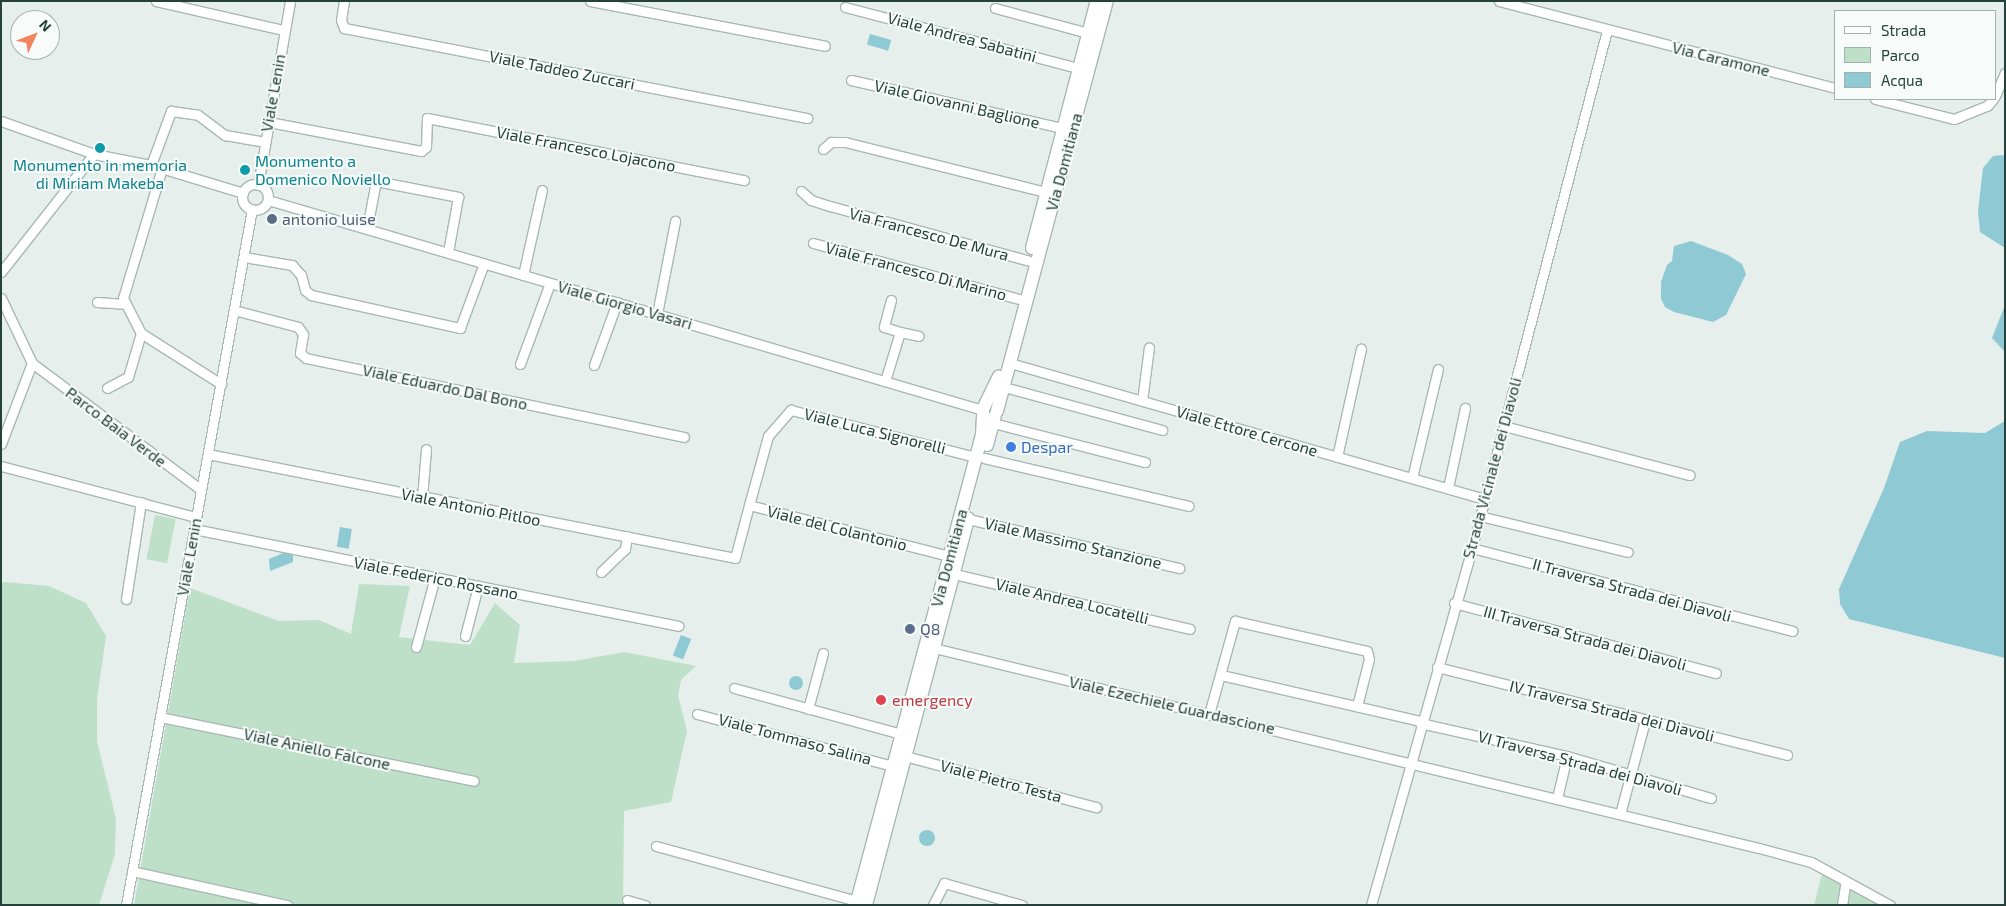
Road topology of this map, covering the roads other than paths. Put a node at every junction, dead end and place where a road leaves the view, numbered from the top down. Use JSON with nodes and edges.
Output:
{"nodes":[{"id":1,"x":156,"y":1,"type":"edge"},
{"id":2,"x":290,"y":1,"type":"edge"},
{"id":3,"x":344,"y":1,"type":"edge"},
{"id":4,"x":590,"y":1,"type":"edge"},
{"id":5,"x":1097,"y":1,"type":"edge"},
{"id":6,"x":1107,"y":1,"type":"edge"},
{"id":7,"x":1499,"y":1,"type":"edge"},
{"id":8,"x":845,"y":7,"type":"dead end"},
{"id":9,"x":995,"y":8,"type":"dead end"},
{"id":10,"x":284,"y":30,"type":"junction"},
{"id":11,"x":1607,"y":30,"type":"junction"},
{"id":12,"x":1088,"y":33,"type":"junction"},
{"id":13,"x":826,"y":46,"type":"dead end"},
{"id":14,"x":1078,"y":68,"type":"junction"},
{"id":15,"x":2005,"y":73,"type":"edge"},
{"id":16,"x":851,"y":80,"type":"dead end"},
{"id":17,"x":1834,"y":88,"type":"edge"},
{"id":18,"x":1996,"y":93,"type":"edge"},
{"id":19,"x":1879,"y":100,"type":"edge"},
{"id":20,"x":1992,"y":100,"type":"edge"},
{"id":21,"x":807,"y":118,"type":"dead end"},
{"id":22,"x":1,"y":121,"type":"edge"},
{"id":23,"x":269,"y":122,"type":"junction"},
{"id":24,"x":1063,"y":128,"type":"junction"},
{"id":25,"x":265,"y":142,"type":"junction"},
{"id":26,"x":823,"y":149,"type":"dead end"},
{"id":27,"x":94,"y":154,"type":"junction"},
{"id":28,"x":151,"y":165,"type":"junction"},
{"id":29,"x":162,"y":168,"type":"junction"},
{"id":30,"x":744,"y":180,"type":"dead end"},
{"id":31,"x":258,"y":185,"type":"junction"},
{"id":32,"x":542,"y":190,"type":"dead end"},
{"id":33,"x":801,"y":191,"type":"dead end"},
{"id":34,"x":1046,"y":192,"type":"junction"},
{"id":35,"x":243,"y":193,"type":"junction"},
{"id":36,"x":268,"y":200,"type":"junction"},
{"id":37,"x":252,"y":209,"type":"junction"},
{"id":38,"x":675,"y":221,"type":"dead end"},
{"id":39,"x":367,"y":228,"type":"junction"},
{"id":40,"x":813,"y":243,"type":"dead end"},
{"id":41,"x":448,"y":252,"type":"junction"},
{"id":42,"x":244,"y":256,"type":"junction"},
{"id":43,"x":1029,"y":261,"type":"junction"},
{"id":44,"x":484,"y":263,"type":"junction"},
{"id":45,"x":1,"y":272,"type":"edge"},
{"id":46,"x":523,"y":275,"type":"junction"},
{"id":47,"x":550,"y":283,"type":"junction"},
{"id":48,"x":1,"y":298,"type":"edge"},
{"id":49,"x":1019,"y":299,"type":"junction"},
{"id":50,"x":891,"y":300,"type":"dead end"},
{"id":51,"x":96,"y":302,"type":"dead end"},
{"id":52,"x":616,"y":302,"type":"junction"},
{"id":53,"x":124,"y":304,"type":"junction"},
{"id":54,"x":234,"y":310,"type":"junction"},
{"id":55,"x":657,"y":314,"type":"junction"},
{"id":56,"x":142,"y":332,"type":"junction"},
{"id":57,"x":900,"y":332,"type":"junction"},
{"id":58,"x":919,"y":336,"type":"dead end"},
{"id":59,"x":1149,"y":347,"type":"dead end"},
{"id":60,"x":1361,"y":349,"type":"dead end"},
{"id":61,"x":32,"y":363,"type":"junction"},
{"id":62,"x":1010,"y":363,"type":"junction"},
{"id":63,"x":520,"y":364,"type":"dead end"},
{"id":64,"x":594,"y":365,"type":"dead end"},
{"id":65,"x":1438,"y":368,"type":"dead end"},
{"id":66,"x":885,"y":381,"type":"junction"},
{"id":67,"x":220,"y":384,"type":"junction"},
{"id":68,"x":1004,"y":387,"type":"junction"},
{"id":69,"x":107,"y":388,"type":"dead end"},
{"id":70,"x":1142,"y":401,"type":"junction"},
{"id":71,"x":1465,"y":408,"type":"dead end"},
{"id":72,"x":989,"y":413,"type":"junction"},
{"id":73,"x":1504,"y":426,"type":"junction"},
{"id":74,"x":1162,"y":430,"type":"dead end"},
{"id":75,"x":684,"y":437,"type":"dead end"},
{"id":76,"x":1,"y":444,"type":"edge"},
{"id":77,"x":426,"y":449,"type":"dead end"},
{"id":78,"x":208,"y":454,"type":"junction"},
{"id":79,"x":980,"y":457,"type":"junction"},
{"id":80,"x":1336,"y":457,"type":"junction"},
{"id":81,"x":1145,"y":462,"type":"dead end"},
{"id":82,"x":1,"y":466,"type":"edge"},
{"id":83,"x":1690,"y":475,"type":"dead end"},
{"id":84,"x":1412,"y":478,"type":"junction"},
{"id":85,"x":1448,"y":488,"type":"junction"},
{"id":86,"x":201,"y":490,"type":"junction"},
{"id":87,"x":422,"y":498,"type":"junction"},
{"id":88,"x":1485,"y":499,"type":"junction"},
{"id":89,"x":141,"y":502,"type":"junction"},
{"id":90,"x":749,"y":506,"type":"junction"},
{"id":91,"x":1188,"y":506,"type":"dead end"},
{"id":92,"x":1480,"y":516,"type":"junction"},
{"id":93,"x":196,"y":517,"type":"junction"},
{"id":94,"x":968,"y":519,"type":"junction"},
{"id":95,"x":194,"y":530,"type":"junction"},
{"id":96,"x":627,"y":536,"type":"junction"},
{"id":97,"x":1472,"y":548,"type":"junction"},
{"id":98,"x":1628,"y":552,"type":"dead end"},
{"id":99,"x":949,"y":556,"type":"junction"},
{"id":100,"x":735,"y":558,"type":"joint"},
{"id":101,"x":1178,"y":568,"type":"dead end"},
{"id":102,"x":602,"y":572,"type":"dead end"},
{"id":103,"x":954,"y":574,"type":"junction"},
{"id":104,"x":434,"y":578,"type":"junction"},
{"id":105,"x":478,"y":586,"type":"junction"},
{"id":106,"x":126,"y":599,"type":"dead end"},
{"id":107,"x":1454,"y":603,"type":"junction"},
{"id":108,"x":678,"y":626,"type":"dead end"},
{"id":109,"x":1190,"y":629,"type":"dead end"},
{"id":110,"x":1792,"y":631,"type":"dead end"},
{"id":111,"x":465,"y":636,"type":"dead end"},
{"id":112,"x":416,"y":647,"type":"dead end"},
{"id":113,"x":934,"y":648,"type":"junction"},
{"id":114,"x":823,"y":654,"type":"dead end"},
{"id":115,"x":1437,"y":667,"type":"junction"},
{"id":116,"x":1716,"y":673,"type":"dead end"},
{"id":117,"x":1221,"y":675,"type":"junction"},
{"id":118,"x":734,"y":688,"type":"dead end"},
{"id":119,"x":1357,"y":706,"type":"junction"},
{"id":120,"x":808,"y":709,"type":"junction"},
{"id":121,"x":696,"y":714,"type":"dead end"},
{"id":122,"x":1209,"y":714,"type":"junction"},
{"id":123,"x":160,"y":717,"type":"junction"},
{"id":124,"x":1645,"y":721,"type":"junction"},
{"id":125,"x":1420,"y":722,"type":"junction"},
{"id":126,"x":901,"y":734,"type":"junction"},
{"id":127,"x":1787,"y":755,"type":"dead end"},
{"id":128,"x":905,"y":756,"type":"junction"},
{"id":129,"x":1567,"y":756,"type":"junction"},
{"id":130,"x":1410,"y":762,"type":"junction"},
{"id":131,"x":893,"y":766,"type":"junction"},
{"id":132,"x":1630,"y":775,"type":"junction"},
{"id":133,"x":474,"y":781,"type":"dead end"},
{"id":134,"x":1557,"y":798,"type":"junction"},
{"id":135,"x":1711,"y":798,"type":"dead end"},
{"id":136,"x":1096,"y":807,"type":"dead end"},
{"id":137,"x":1620,"y":814,"type":"junction"},
{"id":138,"x":656,"y":846,"type":"dead end"},
{"id":139,"x":132,"y":872,"type":"junction"},
{"id":140,"x":1846,"y":881,"type":"junction"},
{"id":141,"x":627,"y":900,"type":"dead end"},
{"id":142,"x":860,"y":903,"type":"edge"},
{"id":143,"x":1842,"y":903,"type":"edge"},
{"id":144,"x":126,"y":905,"type":"edge"},
{"id":145,"x":287,"y":905,"type":"edge"},
{"id":146,"x":645,"y":905,"type":"edge"},
{"id":147,"x":933,"y":905,"type":"edge"},
{"id":148,"x":1022,"y":905,"type":"edge"},
{"id":149,"x":1371,"y":905,"type":"edge"},
{"id":150,"x":1852,"y":905,"type":"edge"},
{"id":151,"x":1890,"y":905,"type":"edge"}],
"edges":[{"from":1,"to":10,"type":"street"},
{"from":2,"to":10,"type":"street","name":"Viale Lenin"},
{"from":3,"to":21,"type":"street","name":"Viale Taddeo Zuccari"},
{"from":4,"to":13,"type":"street"},
{"from":5,"to":12,"type":"main road","name":"Via Domitiana"},
{"from":6,"to":62,"type":"main road","name":"Via Domitiana"},
{"from":7,"to":11,"type":"street","name":"Via Caramone"},
{"from":8,"to":14,"type":"street","name":"Viale Andrea Sabatini"},
{"from":9,"to":12,"type":"street"},
{"from":10,"to":23,"type":"street","name":"Viale Lenin"},
{"from":11,"to":17,"type":"street","name":"Via Caramone"},
{"from":11,"to":73,"type":"street","name":"Strada Vicinale dei Diavoli"},
{"from":12,"to":14,"type":"main road","name":"Via Domitiana"},
{"from":14,"to":24,"type":"main road","name":"Via Domitiana"},
{"from":15,"to":18,"type":"street"},
{"from":16,"to":24,"type":"street","name":"Viale Giovanni Baglione"},
{"from":19,"to":20,"type":"street"},
{"from":22,"to":27,"type":"street"},
{"from":23,"to":25,"type":"street","name":"Viale Lenin"},
{"from":23,"to":30,"type":"street","name":"Viale Francesco Lojacono"},
{"from":24,"to":34,"type":"main road","name":"Via Domitiana"},
{"from":25,"to":28,"type":"street"},
{"from":25,"to":31,"type":"street","name":"Viale Lenin"},
{"from":26,"to":34,"type":"street"},
{"from":27,"to":28,"type":"street"},
{"from":27,"to":45,"type":"street"},
{"from":28,"to":29,"type":"street"},
{"from":29,"to":35,"type":"street"},
{"from":29,"to":53,"type":"street"},
{"from":31,"to":35,"type":"street"},
{"from":31,"to":36,"type":"street"},
{"from":32,"to":46,"type":"street"},
{"from":33,"to":43,"type":"street","name":"Via Francesco De Mura"},
{"from":34,"to":43,"type":"main road","name":"Via Domitiana"},
{"from":35,"to":37,"type":"street"},
{"from":36,"to":37,"type":"street"},
{"from":36,"to":39,"type":"street","name":"Viale Giorgio Vasari"},
{"from":37,"to":42,"type":"street","name":"Viale Lenin"},
{"from":38,"to":55,"type":"street"},
{"from":39,"to":41,"type":"street","name":"Viale Giorgio Vasari"},
{"from":39,"to":41,"type":"street"},
{"from":40,"to":49,"type":"street","name":"Viale Francesco Di Marino"},
{"from":41,"to":44,"type":"street","name":"Viale Giorgio Vasari"},
{"from":42,"to":44,"type":"street"},
{"from":42,"to":54,"type":"street","name":"Viale Lenin"},
{"from":43,"to":49,"type":"main road","name":"Via Domitiana"},
{"from":44,"to":46,"type":"street","name":"Viale Giorgio Vasari"},
{"from":46,"to":47,"type":"street","name":"Viale Giorgio Vasari"},
{"from":47,"to":52,"type":"street","name":"Viale Giorgio Vasari"},
{"from":47,"to":63,"type":"street"},
{"from":48,"to":61,"type":"street","name":"Parco Baia Verde"},
{"from":49,"to":72,"type":"main road","name":"Via Domitiana"},
{"from":50,"to":57,"type":"street"},
{"from":51,"to":53,"type":"street"},
{"from":52,"to":55,"type":"street","name":"Viale Giorgio Vasari"},
{"from":52,"to":64,"type":"street"},
{"from":53,"to":56,"type":"street"},
{"from":54,"to":67,"type":"street","name":"Viale Lenin"},
{"from":54,"to":75,"type":"street","name":"Viale Eduardo Dal Bono"},
{"from":55,"to":66,"type":"street","name":"Viale Giorgio Vasari"},
{"from":56,"to":67,"type":"street"},
{"from":56,"to":69,"type":"street"},
{"from":57,"to":58,"type":"street"},
{"from":57,"to":66,"type":"street"},
{"from":59,"to":70,"type":"street"},
{"from":60,"to":80,"type":"street"},
{"from":61,"to":76,"type":"street"},
{"from":61,"to":86,"type":"street","name":"Parco Baia Verde"},
{"from":62,"to":68,"type":"main road","name":"Via Domitiana"},
{"from":62,"to":70,"type":"street","name":"Viale Ettore Cercone"},
{"from":65,"to":84,"type":"street"},
{"from":66,"to":72,"type":"street","name":"Viale Giorgio Vasari"},
{"from":67,"to":78,"type":"street","name":"Viale Lenin"},
{"from":68,"to":72,"type":"main road","name":"Via Domitiana"},
{"from":68,"to":74,"type":"street"},
{"from":70,"to":80,"type":"street","name":"Viale Ettore Cercone"},
{"from":71,"to":85,"type":"street"},
{"from":72,"to":79,"type":"main road","name":"Via Domitiana"},
{"from":72,"to":81,"type":"street","name":"Viale Giorgio Vasari"},
{"from":73,"to":83,"type":"street"},
{"from":73,"to":88,"type":"street","name":"Strada Vicinale dei Diavoli"},
{"from":77,"to":87,"type":"street"},
{"from":78,"to":86,"type":"street","name":"Viale Lenin"},
{"from":78,"to":87,"type":"street","name":"Viale Antonio Pitloo"},
{"from":79,"to":90,"type":"street","name":"Viale Luca Signorelli"},
{"from":79,"to":91,"type":"street"},
{"from":79,"to":94,"type":"main road","name":"Via Domitiana"},
{"from":79,"to":99,"type":"main road","name":"Via Domitiana"},
{"from":80,"to":84,"type":"street","name":"Viale Ettore Cercone"},
{"from":82,"to":89,"type":"street"},
{"from":84,"to":85,"type":"street","name":"Viale Ettore Cercone"},
{"from":85,"to":88,"type":"street","name":"Viale Ettore Cercone"},
{"from":86,"to":93,"type":"street","name":"Viale Lenin"},
{"from":87,"to":96,"type":"street","name":"Viale Antonio Pitloo"},
{"from":88,"to":92,"type":"street","name":"Strada Vicinale dei Diavoli"},
{"from":89,"to":93,"type":"street"},
{"from":89,"to":106,"type":"street"},
{"from":90,"to":99,"type":"street","name":"Viale del Colantonio"},
{"from":90,"to":100,"type":"street","name":"Viale del Colantonio"},
{"from":92,"to":97,"type":"street","name":"Strada Vicinale dei Diavoli"},
{"from":92,"to":98,"type":"street"},
{"from":93,"to":95,"type":"street","name":"Viale Lenin"},
{"from":94,"to":101,"type":"street","name":"Viale Massimo Stanzione"},
{"from":94,"to":103,"type":"main road","name":"Via Domitiana"},
{"from":95,"to":104,"type":"street","name":"Viale Federico Rossano"},
{"from":95,"to":123,"type":"street","name":"Viale Lenin"},
{"from":96,"to":100,"type":"street","name":"Viale Antonio Pitloo"},
{"from":96,"to":102,"type":"street"},
{"from":97,"to":107,"type":"street","name":"Strada Vicinale dei Diavoli"},
{"from":97,"to":110,"type":"street","name":"II Traversa Strada dei Diavoli"},
{"from":99,"to":126,"type":"main road","name":"Via Domitiana"},
{"from":103,"to":109,"type":"street","name":"Viale Andrea Locatelli"},
{"from":103,"to":113,"type":"main road","name":"Via Domitiana"},
{"from":104,"to":105,"type":"street","name":"Viale Federico Rossano"},
{"from":104,"to":112,"type":"street"},
{"from":105,"to":108,"type":"street","name":"Viale Federico Rossano"},
{"from":105,"to":111,"type":"street"},
{"from":107,"to":115,"type":"street","name":"Strada Vicinale dei Diavoli"},
{"from":107,"to":116,"type":"street","name":"III Traversa Strada dei Diavoli"},
{"from":113,"to":122,"type":"street","name":"Viale Ezechiele Guardascione"},
{"from":113,"to":128,"type":"main road","name":"Via Domitiana"},
{"from":114,"to":120,"type":"street"},
{"from":115,"to":124,"type":"street","name":"IV Traversa Strada dei Diavoli"},
{"from":115,"to":125,"type":"street","name":"Strada Vicinale dei Diavoli"},
{"from":117,"to":119,"type":"street","name":"VI Traversa Strada dei Diavoli"},
{"from":117,"to":119,"type":"street"},
{"from":117,"to":122,"type":"street"},
{"from":118,"to":120,"type":"street"},
{"from":119,"to":125,"type":"street","name":"VI Traversa Strada dei Diavoli"},
{"from":120,"to":126,"type":"street"},
{"from":121,"to":131,"type":"street","name":"Viale Tommaso Salina"},
{"from":122,"to":130,"type":"street","name":"Viale Ezechiele Guardascione"},
{"from":123,"to":133,"type":"street","name":"Viale Aniello Falcone"},
{"from":123,"to":139,"type":"street","name":"Viale Lenin"},
{"from":124,"to":127,"type":"street","name":"IV Traversa Strada dei Diavoli"},
{"from":124,"to":132,"type":"street"},
{"from":125,"to":129,"type":"street","name":"VI Traversa Strada dei Diavoli"},
{"from":125,"to":130,"type":"street","name":"Strada Vicinale dei Diavoli"},
{"from":126,"to":131,"type":"main road","name":"Via Domitiana"},
{"from":128,"to":136,"type":"street","name":"Viale Pietro Testa"},
{"from":128,"to":142,"type":"main road","name":"Via Domitiana"},
{"from":129,"to":132,"type":"street","name":"VI Traversa Strada dei Diavoli"},
{"from":129,"to":134,"type":"street"},
{"from":130,"to":134,"type":"street","name":"Viale Ezechiele Guardascione"},
{"from":130,"to":149,"type":"street","name":"Strada Vicinale dei Diavoli"},
{"from":131,"to":142,"type":"main road","name":"Via Domitiana"},
{"from":132,"to":135,"type":"street","name":"VI Traversa Strada dei Diavoli"},
{"from":132,"to":137,"type":"street"},
{"from":134,"to":137,"type":"street","name":"Viale Ezechiele Guardascione"},
{"from":137,"to":140,"type":"street","name":"Viale Ezechiele Guardascione"},
{"from":138,"to":142,"type":"street"},
{"from":139,"to":144,"type":"street","name":"Viale Lenin"},
{"from":139,"to":145,"type":"street"},
{"from":140,"to":143,"type":"street"},
{"from":140,"to":151,"type":"street","name":"Viale Ezechiele Guardascione"},
{"from":141,"to":146,"type":"street"},
{"from":143,"to":150,"type":"street"},
{"from":147,"to":148,"type":"street"}]}
